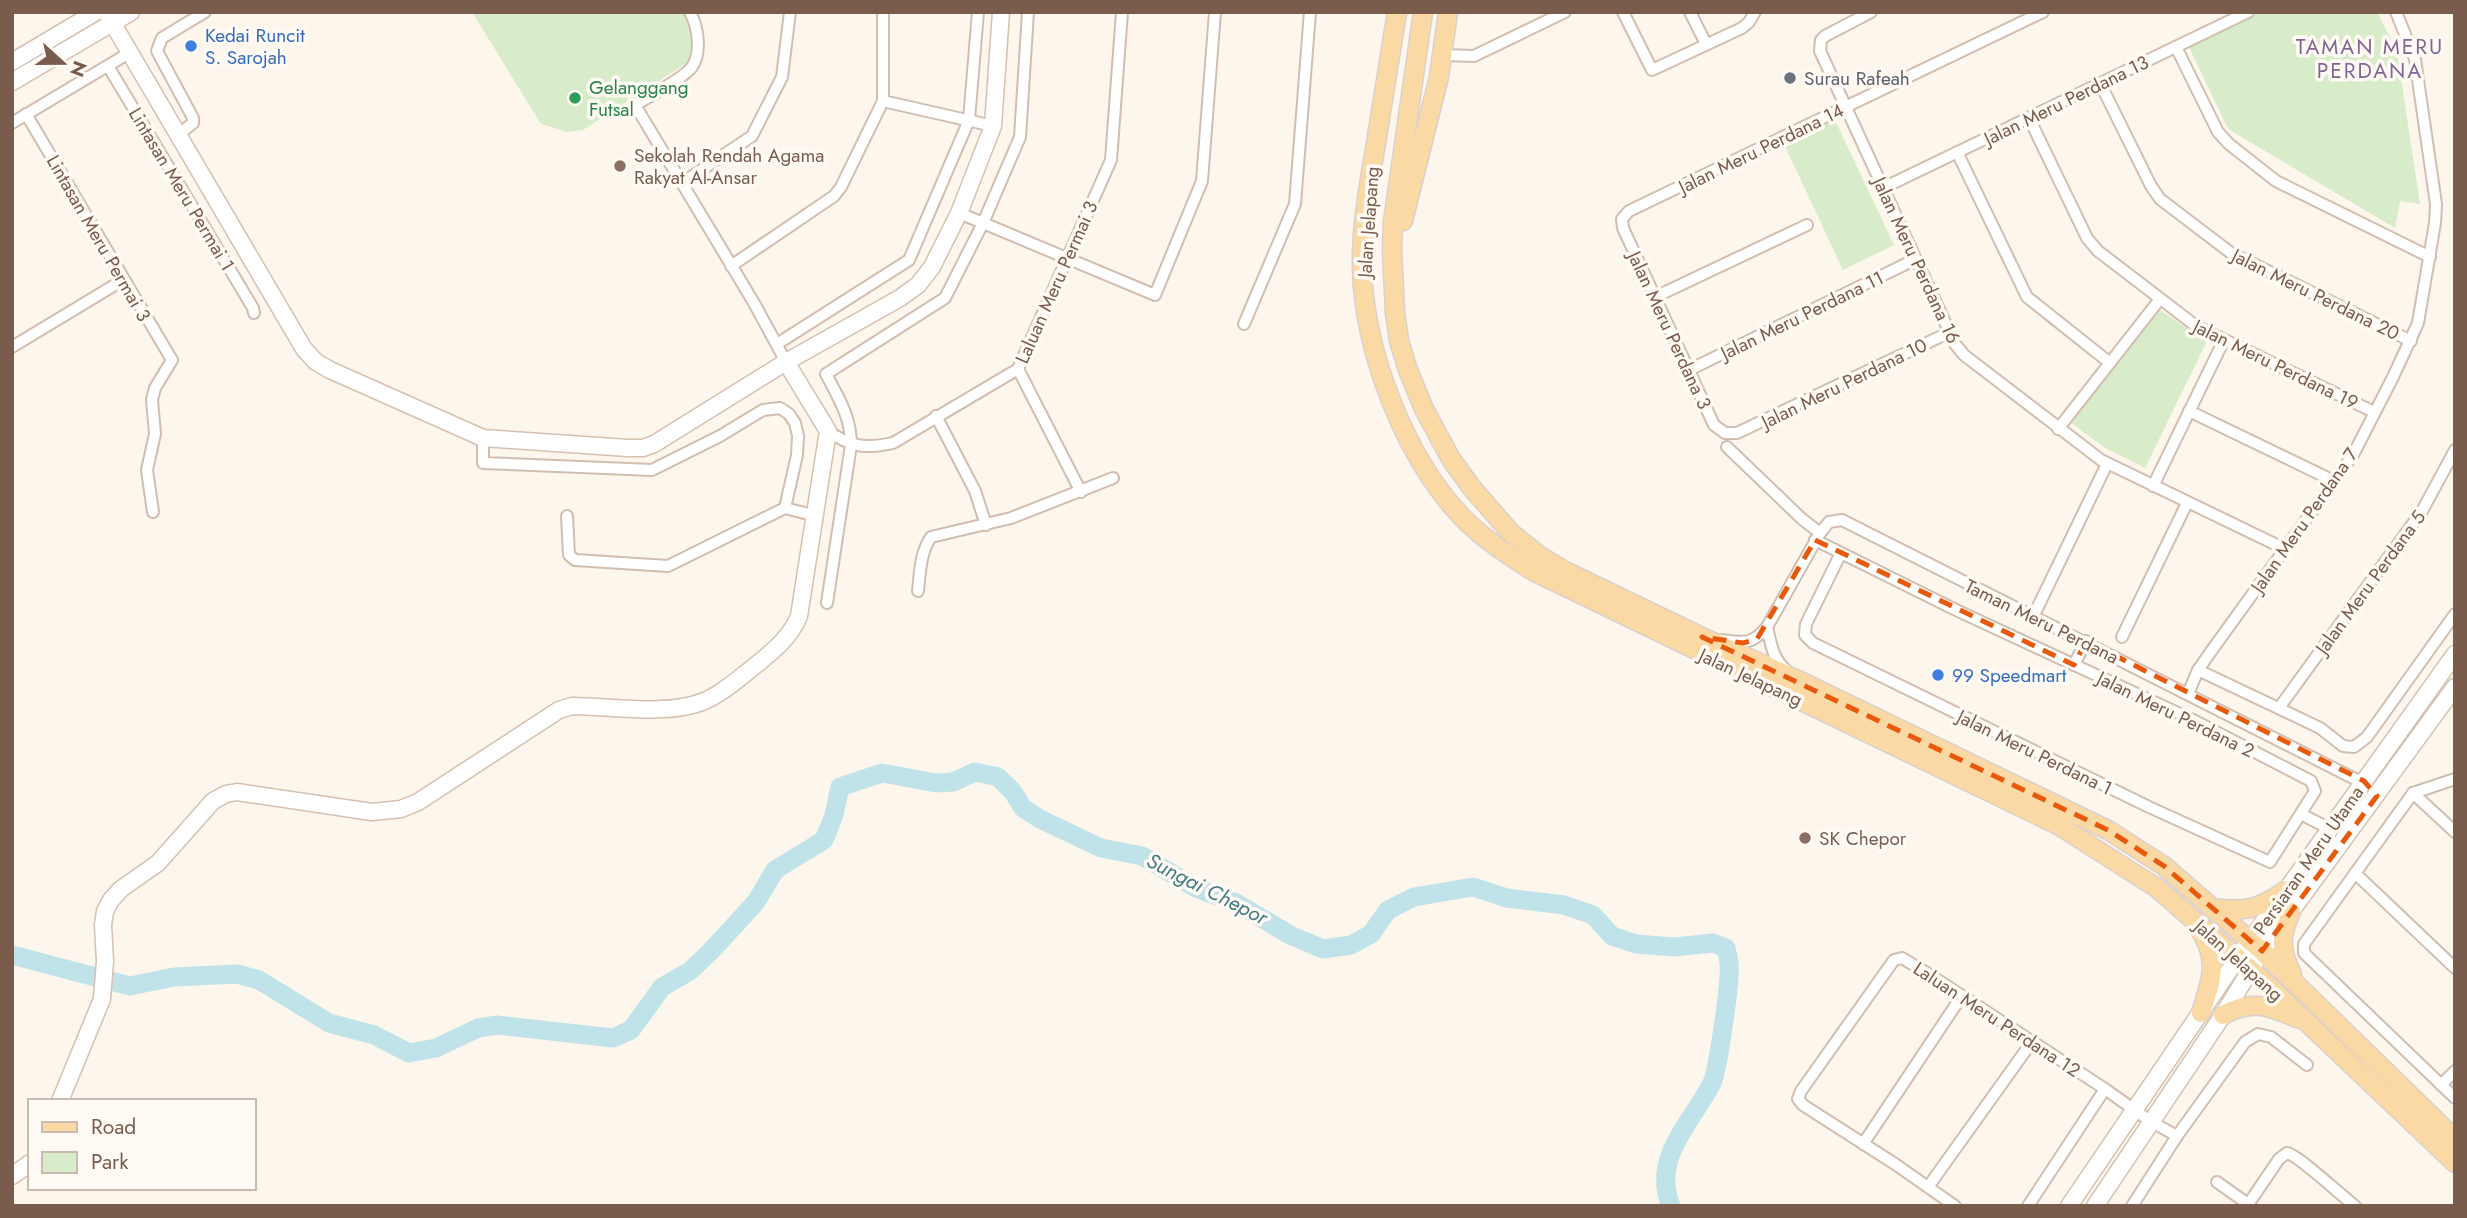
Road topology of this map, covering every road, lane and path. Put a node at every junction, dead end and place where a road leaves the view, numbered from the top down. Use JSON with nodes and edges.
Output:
{"nodes":[{"id":1,"x":96,"y":12,"type":"edge"},
{"id":2,"x":131,"y":12,"type":"edge"},
{"id":3,"x":205,"y":12,"type":"edge"},
{"id":4,"x":690,"y":12,"type":"edge"},
{"id":5,"x":790,"y":12,"type":"edge"},
{"id":6,"x":883,"y":12,"type":"edge"},
{"id":7,"x":978,"y":12,"type":"edge"},
{"id":8,"x":1001,"y":12,"type":"edge"},
{"id":9,"x":1028,"y":12,"type":"edge"},
{"id":10,"x":1122,"y":12,"type":"edge"},
{"id":11,"x":1215,"y":12,"type":"edge"},
{"id":12,"x":1310,"y":12,"type":"edge"},
{"id":13,"x":1397,"y":12,"type":"edge"},
{"id":14,"x":1423,"y":12,"type":"edge"},
{"id":15,"x":1448,"y":12,"type":"edge"},
{"id":16,"x":1565,"y":12,"type":"edge"},
{"id":17,"x":1623,"y":12,"type":"edge"},
{"id":18,"x":1690,"y":12,"type":"edge"},
{"id":19,"x":1755,"y":12,"type":"edge"},
{"id":20,"x":1871,"y":12,"type":"edge"},
{"id":21,"x":2043,"y":12,"type":"edge"},
{"id":22,"x":2248,"y":12,"type":"edge"},
{"id":23,"x":2396,"y":12,"type":"edge"},
{"id":24,"x":109,"y":18,"type":"edge"},
{"id":25,"x":1706,"y":44,"type":"junction"},
{"id":26,"x":2176,"y":47,"type":"junction"},
{"id":27,"x":129,"y":53,"type":"junction"},
{"id":28,"x":1444,"y":55,"type":"junction"},
{"id":29,"x":12,"y":62,"type":"edge"},
{"id":30,"x":108,"y":66,"type":"junction"},
{"id":31,"x":12,"y":82,"type":"edge"},
{"id":32,"x":2100,"y":83,"type":"junction"},
{"id":33,"x":883,"y":101,"type":"junction"},
{"id":34,"x":1847,"y":107,"type":"junction"},
{"id":35,"x":26,"y":114,"type":"junction"},
{"id":36,"x":2029,"y":118,"type":"junction"},
{"id":37,"x":969,"y":120,"type":"junction"},
{"id":38,"x":12,"y":123,"type":"edge"},
{"id":39,"x":993,"y":127,"type":"junction"},
{"id":40,"x":178,"y":135,"type":"junction"},
{"id":41,"x":1957,"y":152,"type":"junction"},
{"id":42,"x":682,"y":183,"type":"junction"},
{"id":43,"x":1883,"y":188,"type":"junction"},
{"id":44,"x":1629,"y":211,"type":"joint"},
{"id":45,"x":959,"y":213,"type":"junction"},
{"id":46,"x":983,"y":223,"type":"junction"},
{"id":47,"x":1807,"y":225,"type":"dead end"},
{"id":48,"x":2430,"y":257,"type":"junction"},
{"id":49,"x":1069,"y":259,"type":"junction"},
{"id":50,"x":1916,"y":259,"type":"junction"},
{"id":51,"x":731,"y":266,"type":"junction"},
{"id":52,"x":123,"y":280,"type":"junction"},
{"id":53,"x":1393,"y":283,"type":"junction"},
{"id":54,"x":1655,"y":297,"type":"junction"},
{"id":55,"x":2160,"y":299,"type":"junction"},
{"id":56,"x":254,"y":313,"type":"dead end"},
{"id":57,"x":1244,"y":324,"type":"dead end"},
{"id":58,"x":1950,"y":332,"type":"junction"},
{"id":59,"x":2224,"y":340,"type":"junction"},
{"id":60,"x":2411,"y":341,"type":"junction"},
{"id":61,"x":777,"y":344,"type":"junction"},
{"id":62,"x":12,"y":346,"type":"edge"},
{"id":63,"x":786,"y":362,"type":"junction"},
{"id":64,"x":2110,"y":363,"type":"junction"},
{"id":65,"x":1018,"y":369,"type":"junction"},
{"id":66,"x":1689,"y":370,"type":"junction"},
{"id":67,"x":2189,"y":411,"type":"junction"},
{"id":68,"x":2374,"y":412,"type":"junction"},
{"id":69,"x":936,"y":416,"type":"junction"},
{"id":70,"x":2058,"y":429,"type":"junction"},
{"id":71,"x":828,"y":431,"type":"junction"},
{"id":72,"x":1737,"y":433,"type":"joint"},
{"id":73,"x":483,"y":438,"type":"junction"},
{"id":74,"x":851,"y":445,"type":"junction"},
{"id":75,"x":1727,"y":447,"type":"dead end"},
{"id":76,"x":2455,"y":450,"type":"edge"},
{"id":77,"x":2107,"y":464,"type":"junction"},
{"id":78,"x":1113,"y":478,"type":"dead end"},
{"id":79,"x":2334,"y":481,"type":"junction"},
{"id":80,"x":2153,"y":486,"type":"junction"},
{"id":81,"x":1081,"y":492,"type":"junction"},
{"id":82,"x":2188,"y":503,"type":"junction"},
{"id":83,"x":785,"y":508,"type":"junction"},
{"id":84,"x":153,"y":512,"type":"dead end"},
{"id":85,"x":567,"y":516,"type":"dead end"},
{"id":86,"x":816,"y":516,"type":"junction"},
{"id":87,"x":986,"y":525,"type":"junction"},
{"id":88,"x":1817,"y":536,"type":"junction"},
{"id":89,"x":2285,"y":549,"type":"junction"},
{"id":90,"x":1841,"y":553,"type":"junction"},
{"id":91,"x":918,"y":591,"type":"dead end"},
{"id":92,"x":827,"y":604,"type":"dead end"},
{"id":93,"x":2455,"y":614,"type":"edge"},
{"id":94,"x":2033,"y":617,"type":"junction"},
{"id":95,"x":1767,"y":627,"type":"junction"},
{"id":96,"x":2122,"y":636,"type":"dead end"},
{"id":97,"x":1702,"y":637,"type":"junction"},
{"id":98,"x":2085,"y":641,"type":"junction"},
{"id":99,"x":2455,"y":654,"type":"edge"},
{"id":100,"x":2074,"y":665,"type":"junction"},
{"id":101,"x":2198,"y":670,"type":"junction"},
{"id":102,"x":1798,"y":680,"type":"junction"},
{"id":103,"x":2455,"y":687,"type":"edge"},
{"id":104,"x":2188,"y":694,"type":"junction"},
{"id":105,"x":2279,"y":708,"type":"junction"},
{"id":106,"x":2455,"y":779,"type":"edge"},
{"id":107,"x":2364,"y":781,"type":"junction"},
{"id":108,"x":2413,"y":793,"type":"junction"},
{"id":109,"x":2377,"y":796,"type":"junction"},
{"id":110,"x":2301,"y":814,"type":"junction"},
{"id":111,"x":2330,"y":829,"type":"junction"},
{"id":112,"x":2455,"y":832,"type":"edge"},
{"id":113,"x":2270,"y":862,"type":"joint"},
{"id":114,"x":2355,"y":873,"type":"junction"},
{"id":115,"x":2286,"y":890,"type":"junction"},
{"id":116,"x":2211,"y":908,"type":"junction"},
{"id":117,"x":2291,"y":912,"type":"junction"},
{"id":118,"x":2192,"y":918,"type":"junction"},
{"id":119,"x":2256,"y":946,"type":"junction"},
{"id":120,"x":2244,"y":964,"type":"junction"},
{"id":121,"x":2455,"y":968,"type":"edge"},
{"id":122,"x":2299,"y":988,"type":"junction"},
{"id":123,"x":1961,"y":997,"type":"junction"},
{"id":124,"x":2201,"y":1013,"type":"junction"},
{"id":125,"x":2223,"y":1015,"type":"junction"},
{"id":126,"x":2307,"y":1022,"type":"junction"},
{"id":127,"x":2031,"y":1043,"type":"junction"},
{"id":128,"x":2307,"y":1065,"type":"dead end"},
{"id":129,"x":2455,"y":1071,"type":"edge"},
{"id":130,"x":2441,"y":1085,"type":"junction"},
{"id":131,"x":2105,"y":1089,"type":"junction"},
{"id":132,"x":2455,"y":1098,"type":"edge"},
{"id":133,"x":61,"y":1099,"type":"edge"},
{"id":134,"x":2134,"y":1110,"type":"junction"},
{"id":135,"x":2150,"y":1121,"type":"junction"},
{"id":136,"x":2177,"y":1136,"type":"junction"},
{"id":137,"x":2455,"y":1139,"type":"edge"},
{"id":138,"x":1863,"y":1144,"type":"junction"},
{"id":139,"x":2455,"y":1163,"type":"edge"},
{"id":140,"x":28,"y":1164,"type":"edge"},
{"id":141,"x":12,"y":1176,"type":"edge"},
{"id":142,"x":2217,"y":1182,"type":"dead end"},
{"id":143,"x":1928,"y":1188,"type":"junction"},
{"id":144,"x":2247,"y":1205,"type":"edge"},
{"id":145,"x":1955,"y":1206,"type":"edge"},
{"id":146,"x":2028,"y":1206,"type":"edge"},
{"id":147,"x":2069,"y":1206,"type":"edge"},
{"id":148,"x":2095,"y":1206,"type":"edge"},
{"id":149,"x":2132,"y":1206,"type":"edge"},
{"id":150,"x":2355,"y":1206,"type":"edge"}],
"edges":[{"from":1,"to":29,"type":"street"},
{"from":2,"to":24,"type":"street"},
{"from":3,"to":40,"type":"street"},
{"from":4,"to":42,"type":"street"},
{"from":5,"to":42,"type":"street"},
{"from":6,"to":33,"type":"street"},
{"from":7,"to":37,"type":"street"},
{"from":8,"to":39,"type":"street"},
{"from":9,"to":46,"type":"street"},
{"from":10,"to":49,"type":"street","name":"Laluan Meru Permai 3"},
{"from":11,"to":49,"type":"street"},
{"from":12,"to":57,"type":"street"},
{"from":13,"to":118,"type":"main road","name":"Jalan Jelapang"},
{"from":14,"to":53,"type":"main road","name":"Jalan Jelapang"},
{"from":15,"to":28,"type":"main road"},
{"from":16,"to":28,"type":"street"},
{"from":17,"to":25,"type":"street"},
{"from":18,"to":25,"type":"street"},
{"from":19,"to":25,"type":"street"},
{"from":20,"to":34,"type":"street","name":"Jalan Meru Perdana 16"},
{"from":21,"to":34,"type":"street","name":"Jalan Meru Perdana 14"},
{"from":22,"to":26,"type":"street","name":"Jalan Meru Perdana 13"},
{"from":23,"to":48,"type":"street","name":"Jalan Meru Perdana 7"},
{"from":24,"to":27,"type":"street"},
{"from":24,"to":31,"type":"street"},
{"from":26,"to":32,"type":"street","name":"Jalan Meru Perdana 13"},
{"from":26,"to":48,"type":"street"},
{"from":27,"to":30,"type":"street"},
{"from":27,"to":40,"type":"street"},
{"from":28,"to":53,"type":"main road"},
{"from":30,"to":35,"type":"street"},
{"from":30,"to":56,"type":"street","name":"Lintasan Meru Permai 1"},
{"from":32,"to":36,"type":"street","name":"Jalan Meru Perdana 13"},
{"from":32,"to":60,"type":"street","name":"Jalan Meru Perdana 20"},
{"from":33,"to":37,"type":"street"},
{"from":33,"to":51,"type":"street"},
{"from":34,"to":43,"type":"street","name":"Jalan Meru Perdana 16"},
{"from":34,"to":44,"type":"street","name":"Jalan Meru Perdana 14"},
{"from":35,"to":38,"type":"street"},
{"from":35,"to":52,"type":"street","name":"Lintasan Meru Permai 3"},
{"from":36,"to":41,"type":"street","name":"Jalan Meru Perdana 13"},
{"from":36,"to":55,"type":"street","name":"Jalan Meru Perdana 19"},
{"from":37,"to":39,"type":"street"},
{"from":37,"to":61,"type":"street"},
{"from":39,"to":45,"type":"street"},
{"from":40,"to":73,"type":"street"},
{"from":41,"to":43,"type":"street","name":"Jalan Meru Perdana 13"},
{"from":41,"to":64,"type":"street"},
{"from":42,"to":51,"type":"street"},
{"from":43,"to":50,"type":"street","name":"Jalan Meru Perdana 16"},
{"from":44,"to":54,"type":"street","name":"Jalan Meru Perdana 3"},
{"from":45,"to":46,"type":"street"},
{"from":45,"to":63,"type":"street"},
{"from":46,"to":49,"type":"street"},
{"from":46,"to":74,"type":"street"},
{"from":47,"to":54,"type":"street"},
{"from":48,"to":60,"type":"street","name":"Jalan Meru Perdana 7"},
{"from":49,"to":65,"type":"street","name":"Laluan Meru Permai 3"},
{"from":50,"to":58,"type":"street","name":"Jalan Meru Perdana 16"},
{"from":50,"to":66,"type":"street","name":"Jalan Meru Perdana 11"},
{"from":51,"to":61,"type":"street"},
{"from":52,"to":62,"type":"street"},
{"from":52,"to":84,"type":"street","name":"Lintasan Meru Permai 3"},
{"from":53,"to":97,"type":"main road","name":"Jalan Jelapang"},
{"from":54,"to":66,"type":"street","name":"Jalan Meru Perdana 3"},
{"from":55,"to":59,"type":"street","name":"Jalan Meru Perdana 19"},
{"from":55,"to":64,"type":"street"},
{"from":58,"to":70,"type":"street","name":"Jalan Meru Perdana 16"},
{"from":58,"to":72,"type":"street","name":"Jalan Meru Perdana 10"},
{"from":59,"to":67,"type":"street"},
{"from":59,"to":68,"type":"street","name":"Jalan Meru Perdana 19"},
{"from":60,"to":68,"type":"street","name":"Jalan Meru Perdana 7"},
{"from":61,"to":63,"type":"street"},
{"from":63,"to":71,"type":"street"},
{"from":63,"to":73,"type":"street"},
{"from":64,"to":70,"type":"street"},
{"from":65,"to":69,"type":"street","name":"Laluan Meru Permai 3"},
{"from":65,"to":81,"type":"street"},
{"from":66,"to":72,"type":"street","name":"Jalan Meru Perdana 3"},
{"from":67,"to":79,"type":"street"},
{"from":67,"to":80,"type":"street"},
{"from":68,"to":79,"type":"street","name":"Jalan Meru Perdana 7"},
{"from":69,"to":74,"type":"street","name":"Laluan Meru Permai 3"},
{"from":69,"to":87,"type":"street"},
{"from":70,"to":77,"type":"street","name":"Jalan Meru Perdana 16"},
{"from":71,"to":74,"type":"street"},
{"from":71,"to":86,"type":"street"},
{"from":73,"to":83,"type":"street"},
{"from":74,"to":92,"type":"street"},
{"from":75,"to":88,"type":"street","name":"Jalan Meru Perdana 2"},
{"from":76,"to":105,"type":"street","name":"Jalan Meru Perdana 5"},
{"from":77,"to":80,"type":"street","name":"Jalan Meru Perdana 16"},
{"from":77,"to":94,"type":"street"},
{"from":78,"to":81,"type":"street"},
{"from":79,"to":89,"type":"street","name":"Jalan Meru Perdana 7"},
{"from":80,"to":82,"type":"street","name":"Jalan Meru Perdana 16"},
{"from":81,"to":87,"type":"street"},
{"from":82,"to":89,"type":"street","name":"Jalan Meru Perdana 16"},
{"from":82,"to":96,"type":"street"},
{"from":83,"to":85,"type":"street"},
{"from":83,"to":86,"type":"street"},
{"from":86,"to":133,"type":"street"},
{"from":87,"to":91,"type":"street"},
{"from":88,"to":90,"type":"street","name":"Jalan Meru Perdana 2"},
{"from":88,"to":94,"type":"street","name":"Taman Meru Perdana"},
{"from":88,"to":95,"type":"street"},
{"from":89,"to":101,"type":"street","name":"Jalan Meru Perdana 7"},
{"from":90,"to":100,"type":"street","name":"Jalan Meru Perdana 2"},
{"from":90,"to":113,"type":"street","name":"Jalan Meru Perdana 1"},
{"from":93,"to":105,"type":"street"},
{"from":94,"to":98,"type":"street","name":"Taman Meru Perdana"},
{"from":95,"to":97,"type":"street"},
{"from":95,"to":102,"type":"street"},
{"from":97,"to":102,"type":"main road","name":"Jalan Jelapang"},
{"from":98,"to":100,"type":"street"},
{"from":98,"to":104,"type":"street","name":"Taman Meru Perdana"},
{"from":99,"to":107,"type":"street","name":"Persiaran Meru Utama"},
{"from":100,"to":110,"type":"street","name":"Jalan Meru Perdana 2"},
{"from":101,"to":104,"type":"street","name":"Jalan Meru Perdana 7"},
{"from":101,"to":105,"type":"street"},
{"from":102,"to":116,"type":"main road","name":"Jalan Jelapang"},
{"from":103,"to":109,"type":"street","name":"Persiaran Meru Utama"},
{"from":104,"to":107,"type":"street","name":"Taman Meru Perdana"},
{"from":106,"to":108,"type":"street"},
{"from":107,"to":109,"type":"street"},
{"from":107,"to":111,"type":"street","name":"Persiaran Meru Utama"},
{"from":108,"to":112,"type":"street"},
{"from":108,"to":114,"type":"street"},
{"from":109,"to":117,"type":"street","name":"Persiaran Meru Utama"},
{"from":110,"to":111,"type":"street"},
{"from":110,"to":113,"type":"street","name":"Jalan Meru Perdana 2"},
{"from":111,"to":115,"type":"street","name":"Persiaran Meru Utama"},
{"from":114,"to":121,"type":"street"},
{"from":114,"to":130,"type":"street"},
{"from":115,"to":116,"type":"main road"},
{"from":115,"to":119,"type":"street","name":"Persiaran Meru Utama"},
{"from":116,"to":119,"type":"main road","name":"Jalan Jelapang"},
{"from":117,"to":119,"type":"street","name":"Persiaran Meru Utama"},
{"from":117,"to":122,"type":"main road"},
{"from":118,"to":120,"type":"main road","name":"Jalan Jelapang"},
{"from":118,"to":124,"type":"main road"},
{"from":119,"to":120,"type":"street","name":"Persiaran Meru Utama"},
{"from":119,"to":122,"type":"main road","name":"Jalan Jelapang"},
{"from":120,"to":124,"type":"street","name":"Persiaran Meru Utama"},
{"from":120,"to":125,"type":"street","name":"Persiaran Meru Utama"},
{"from":120,"to":126,"type":"main road","name":"Jalan Jelapang"},
{"from":122,"to":137,"type":"main road","name":"Jalan Jelapang"},
{"from":123,"to":127,"type":"street","name":"Laluan Meru Perdana 12"},
{"from":123,"to":138,"type":"street"},
{"from":123,"to":138,"type":"street","name":"Laluan Meru Perdana 12"},
{"from":124,"to":134,"type":"street","name":"Persiaran Meru Utama"},
{"from":125,"to":126,"type":"main road"},
{"from":125,"to":135,"type":"street","name":"Persiaran Meru Utama"},
{"from":126,"to":139,"type":"main road","name":"Jalan Jelapang"},
{"from":127,"to":131,"type":"street","name":"Laluan Meru Perdana 12"},
{"from":127,"to":143,"type":"street"},
{"from":128,"to":136,"type":"street"},
{"from":129,"to":130,"type":"street"},
{"from":130,"to":132,"type":"street"},
{"from":131,"to":134,"type":"street","name":"Laluan Meru Perdana 12"},
{"from":131,"to":146,"type":"street"},
{"from":134,"to":135,"type":"street","name":"Laluan Meru Perdana 12"},
{"from":134,"to":147,"type":"street","name":"Persiaran Meru Utama"},
{"from":135,"to":136,"type":"street","name":"Laluan Meru Perdana 12"},
{"from":135,"to":148,"type":"street","name":"Persiaran Meru Utama"},
{"from":136,"to":149,"type":"street"},
{"from":138,"to":143,"type":"street"},
{"from":140,"to":141,"type":"street"},
{"from":142,"to":144,"type":"street"},
{"from":143,"to":145,"type":"street"},
{"from":144,"to":150,"type":"street"}]}
